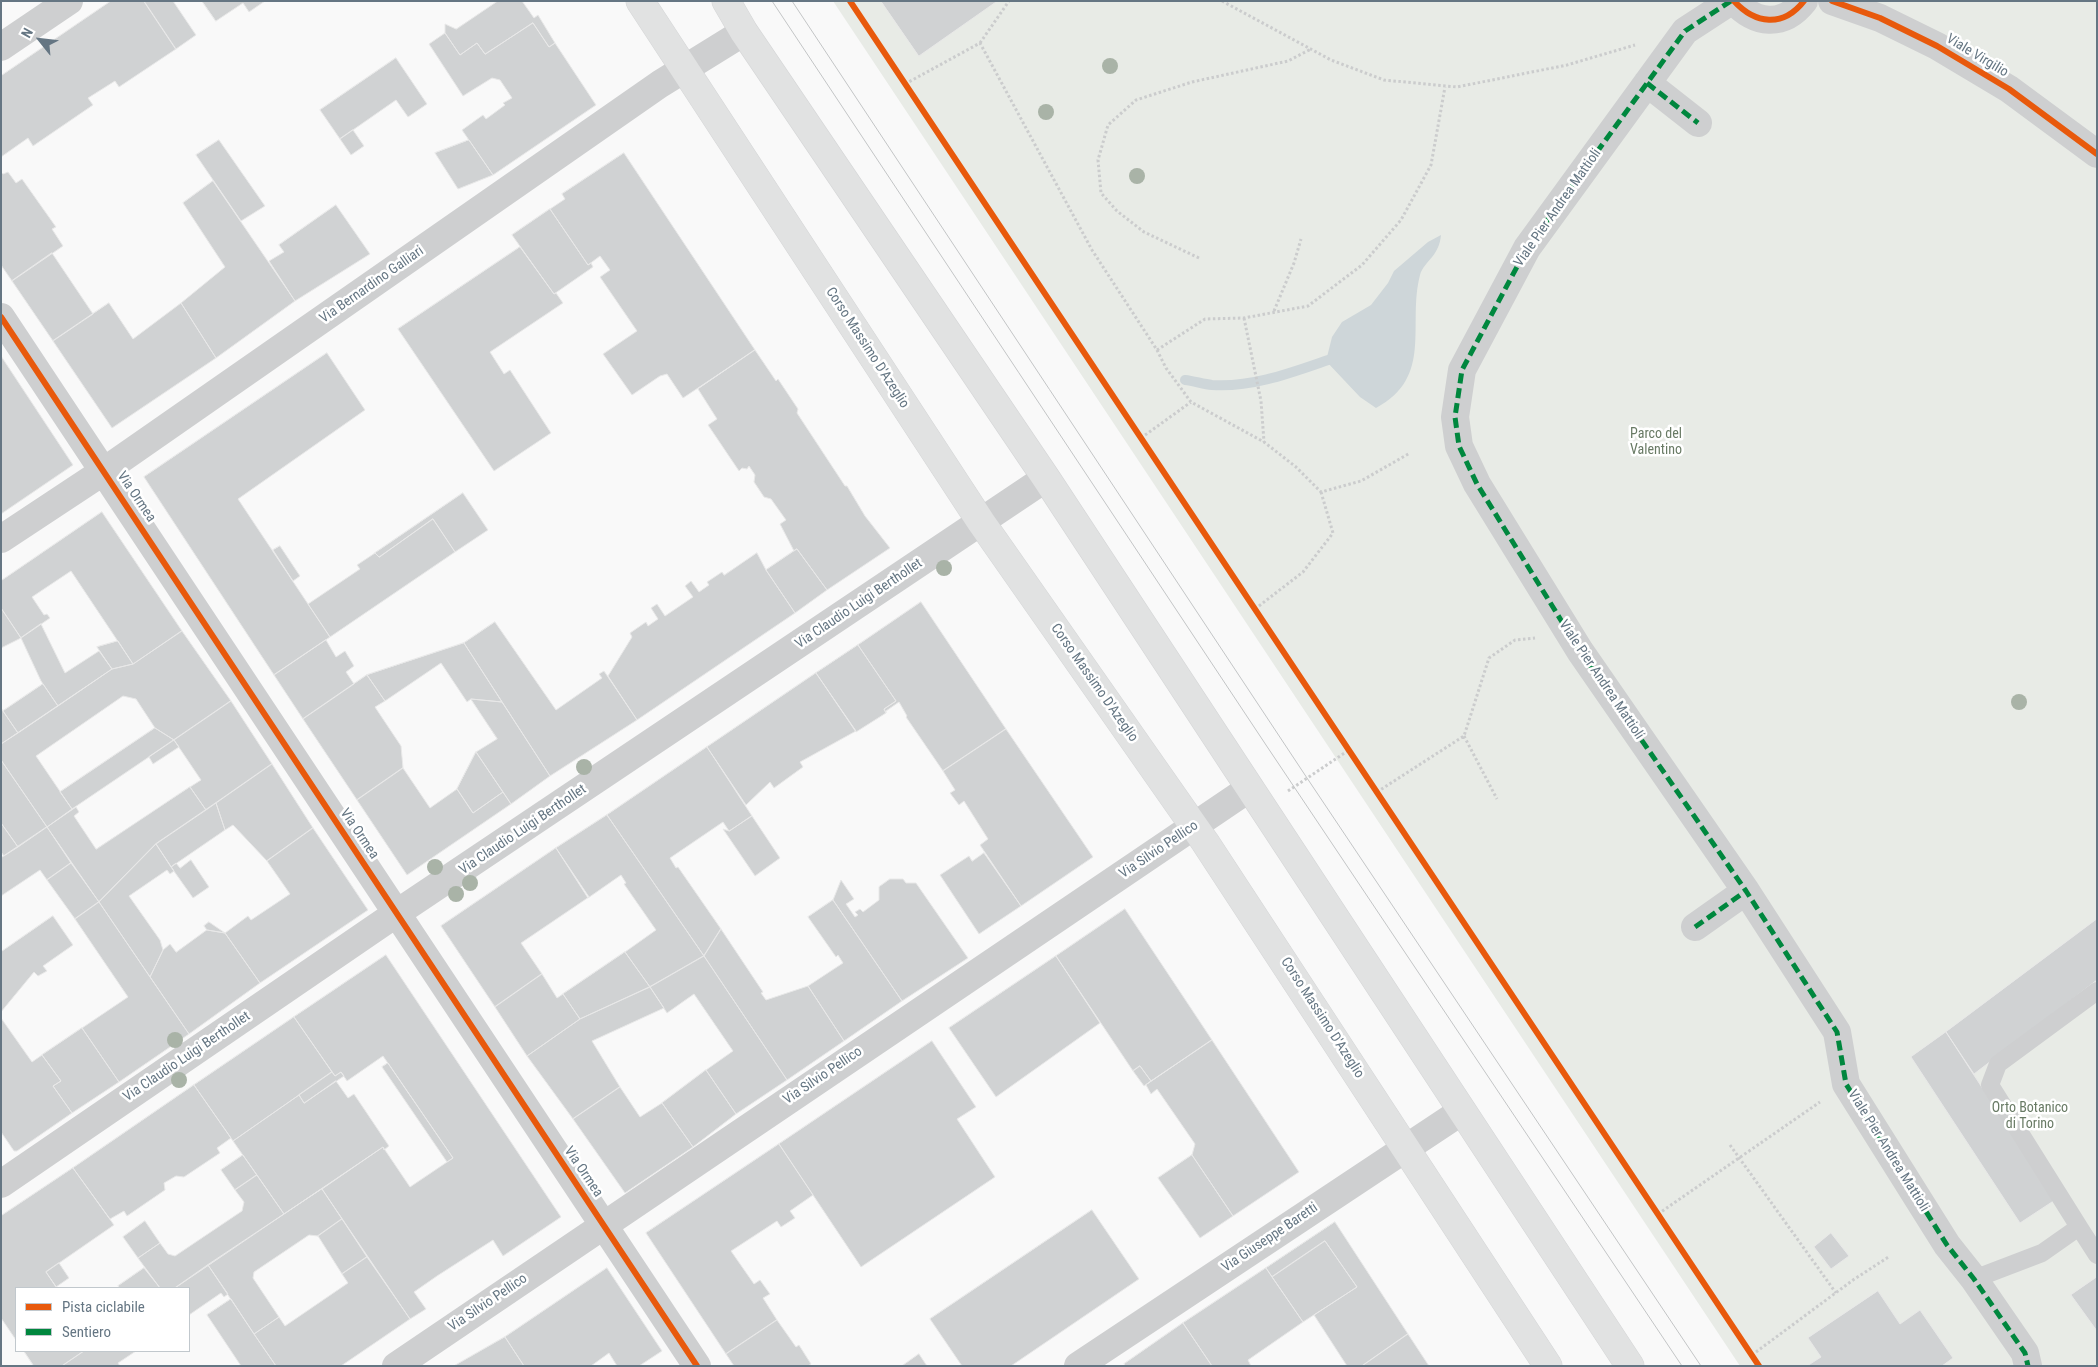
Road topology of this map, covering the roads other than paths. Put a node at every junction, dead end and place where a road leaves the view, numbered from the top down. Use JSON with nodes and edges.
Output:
{"nodes":[{"id":1,"x":69,"y":1,"type":"edge"},
{"id":2,"x":640,"y":1,"type":"edge"},
{"id":3,"x":726,"y":1,"type":"edge"},
{"id":4,"x":1732,"y":1,"type":"edge"},
{"id":5,"x":1804,"y":1,"type":"edge"},
{"id":6,"x":1832,"y":1,"type":"edge"},
{"id":7,"x":744,"y":32,"type":"junction"},
{"id":8,"x":1,"y":47,"type":"edge"},
{"id":9,"x":684,"y":69,"type":"junction"},
{"id":10,"x":1647,"y":83,"type":"junction"},
{"id":11,"x":1698,"y":123,"type":"dead end"},
{"id":12,"x":2097,"y":154,"type":"edge"},
{"id":13,"x":1,"y":317,"type":"edge"},
{"id":14,"x":104,"y":471,"type":"junction"},
{"id":15,"x":1046,"y":478,"type":"junction"},
{"id":16,"x":981,"y":522,"type":"junction"},
{"id":17,"x":1,"y":539,"type":"edge"},
{"id":18,"x":1250,"y":788,"type":"junction"},
{"id":19,"x":1194,"y":826,"type":"junction"},
{"id":20,"x":1746,"y":891,"type":"junction"},
{"id":21,"x":397,"y":913,"type":"junction"},
{"id":22,"x":1695,"y":927,"type":"dead end"},
{"id":23,"x":2097,"y":991,"type":"edge"},
{"id":24,"x":1462,"y":1111,"type":"junction"},
{"id":25,"x":1407,"y":1148,"type":"junction"},
{"id":26,"x":1,"y":1184,"type":"edge"},
{"id":27,"x":603,"y":1225,"type":"junction"},
{"id":28,"x":2079,"y":1227,"type":"junction"},
{"id":29,"x":2097,"y":1256,"type":"edge"},
{"id":30,"x":1974,"y":1279,"type":"junction"},
{"id":31,"x":396,"y":1366,"type":"edge"},
{"id":32,"x":697,"y":1366,"type":"edge"},
{"id":33,"x":1078,"y":1366,"type":"edge"},
{"id":34,"x":1548,"y":1366,"type":"edge"},
{"id":35,"x":1630,"y":1366,"type":"edge"},
{"id":36,"x":2028,"y":1366,"type":"edge"}],
"edges":[{"from":1,"to":8,"type":"street"},
{"from":2,"to":9,"type":"main road","name":"Corso Massimo D'Azeglio"},
{"from":3,"to":7,"type":"main road"},
{"from":4,"to":5,"type":"street"},
{"from":4,"to":10,"type":"street","name":"Viale Pier Andrea Mattioli"},
{"from":6,"to":12,"type":"street","name":"Viale Virgilio"},
{"from":7,"to":9,"type":"street","name":"Via Bernardino Galliari"},
{"from":7,"to":15,"type":"main road"},
{"from":9,"to":14,"type":"street","name":"Via Bernardino Galliari"},
{"from":9,"to":16,"type":"main road","name":"Corso Massimo D'Azeglio"},
{"from":10,"to":11,"type":"street"},
{"from":10,"to":20,"type":"street","name":"Viale Pier Andrea Mattioli"},
{"from":13,"to":14,"type":"street","name":"Via Ormea"},
{"from":14,"to":17,"type":"street","name":"Via Bernardino Galliari"},
{"from":14,"to":21,"type":"street","name":"Via Ormea"},
{"from":15,"to":16,"type":"street","name":"Via Claudio Luigi Berthollet"},
{"from":15,"to":18,"type":"main road"},
{"from":16,"to":19,"type":"main road","name":"Corso Massimo D'Azeglio"},
{"from":16,"to":21,"type":"street","name":"Via Claudio Luigi Berthollet"},
{"from":18,"to":19,"type":"street","name":"Via Silvio Pellico"},
{"from":18,"to":24,"type":"main road"},
{"from":19,"to":25,"type":"main road","name":"Corso Massimo D'Azeglio"},
{"from":19,"to":27,"type":"street","name":"Via Silvio Pellico"},
{"from":20,"to":22,"type":"street"},
{"from":20,"to":30,"type":"street","name":"Viale Pier Andrea Mattioli"},
{"from":21,"to":26,"type":"street","name":"Via Claudio Luigi Berthollet"},
{"from":21,"to":27,"type":"street","name":"Via Ormea"},
{"from":23,"to":28,"type":"lane"},
{"from":24,"to":25,"type":"street","name":"Via Giuseppe Baretti"},
{"from":24,"to":35,"type":"main road"},
{"from":25,"to":33,"type":"street","name":"Via Giuseppe Baretti"},
{"from":25,"to":34,"type":"main road","name":"Corso Massimo D'Azeglio"},
{"from":27,"to":31,"type":"street","name":"Via Silvio Pellico"},
{"from":27,"to":32,"type":"street","name":"Via Ormea"},
{"from":28,"to":29,"type":"lane"},
{"from":28,"to":30,"type":"lane"},
{"from":30,"to":36,"type":"street","name":"Viale Pier Andrea Mattioli"}]}
